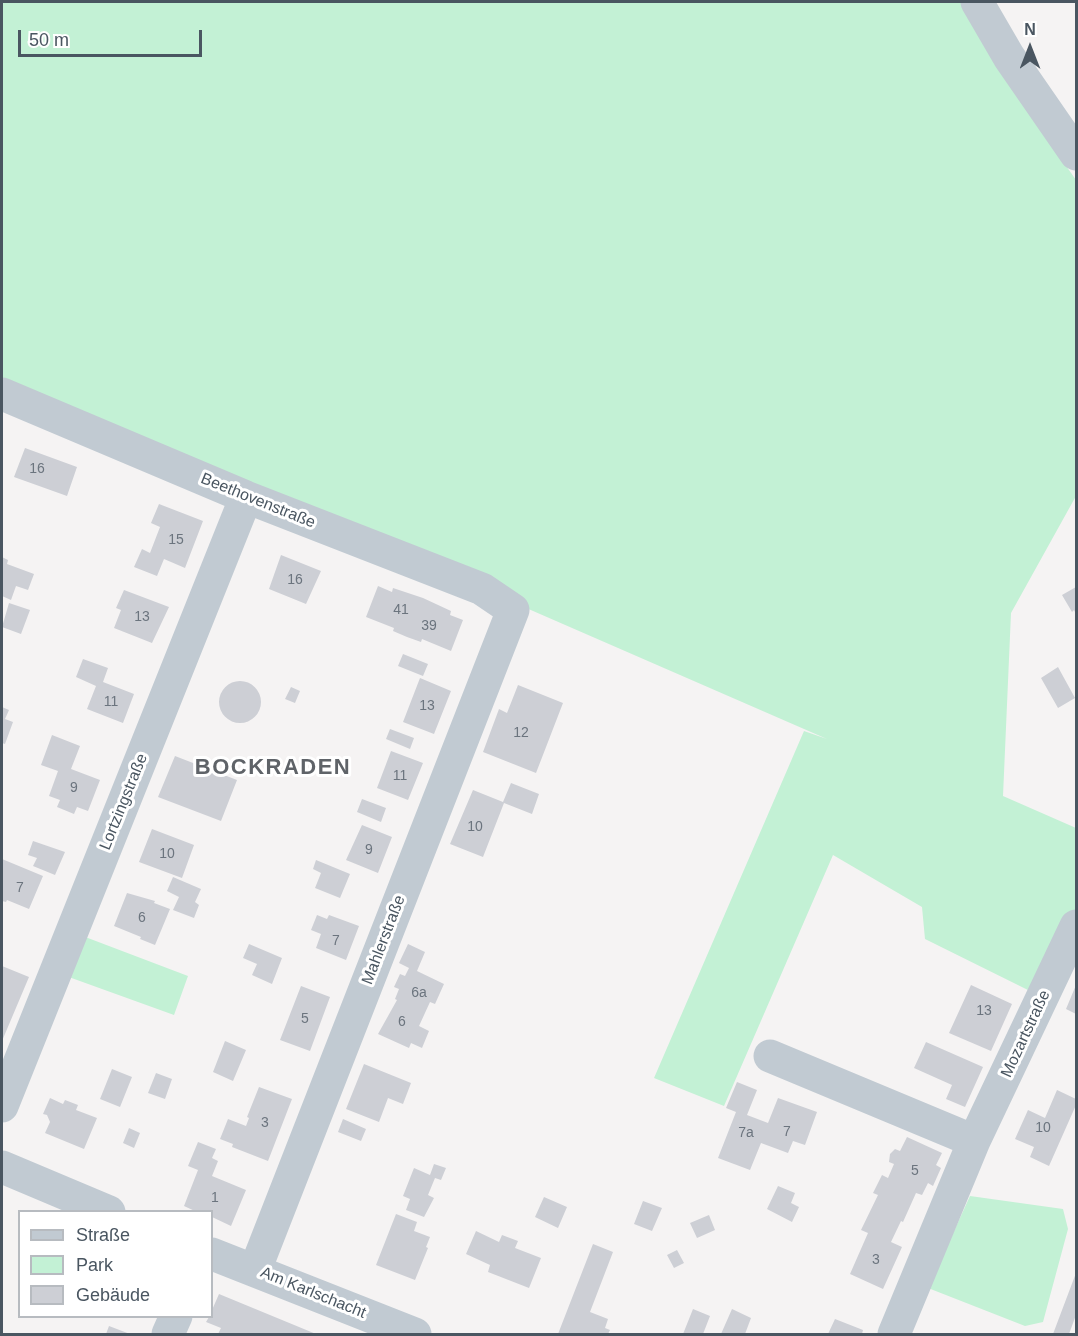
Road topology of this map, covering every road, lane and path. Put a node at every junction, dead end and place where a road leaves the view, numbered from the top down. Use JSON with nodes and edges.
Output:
{"nodes":[{"id":1,"x":977,"y":2,"type":"edge"},
{"id":2,"x":1077,"y":153,"type":"edge"},
{"id":3,"x":2,"y":396,"type":"edge"},
{"id":4,"x":246,"y":498,"type":"junction"},
{"id":5,"x":513,"y":610,"type":"joint"},
{"id":6,"x":1077,"y":926,"type":"edge"},
{"id":7,"x":770,"y":1056,"type":"dead end"},
{"id":8,"x":2,"y":1106,"type":"edge"},
{"id":9,"x":974,"y":1141,"type":"junction"},
{"id":10,"x":2,"y":1167,"type":"edge"},
{"id":11,"x":104,"y":1210,"type":"edge"},
{"id":12,"x":213,"y":1254,"type":"edge"},
{"id":13,"x":255,"y":1270,"type":"junction"},
{"id":14,"x":176,"y":1318,"type":"edge"},
{"id":15,"x":168,"y":1335,"type":"edge"},
{"id":16,"x":415,"y":1335,"type":"edge"},
{"id":17,"x":894,"y":1335,"type":"edge"}],
"edges":[{"from":1,"to":2,"type":"street"},
{"from":3,"to":4,"type":"street","name":"Beethovenstraße"},
{"from":4,"to":5,"type":"street","name":"Beethovenstraße"},
{"from":4,"to":8,"type":"street","name":"Lortzingstraße"},
{"from":5,"to":13,"type":"street","name":"Mahlerstraße"},
{"from":6,"to":9,"type":"street","name":"Mozartstraße"},
{"from":7,"to":9,"type":"street"},
{"from":9,"to":17,"type":"street","name":"Mozartstraße"},
{"from":10,"to":11,"type":"street"},
{"from":12,"to":13,"type":"street","name":"Am Karlschacht"},
{"from":13,"to":16,"type":"street","name":"Am Karlschacht"},
{"from":14,"to":15,"type":"street"}]}
